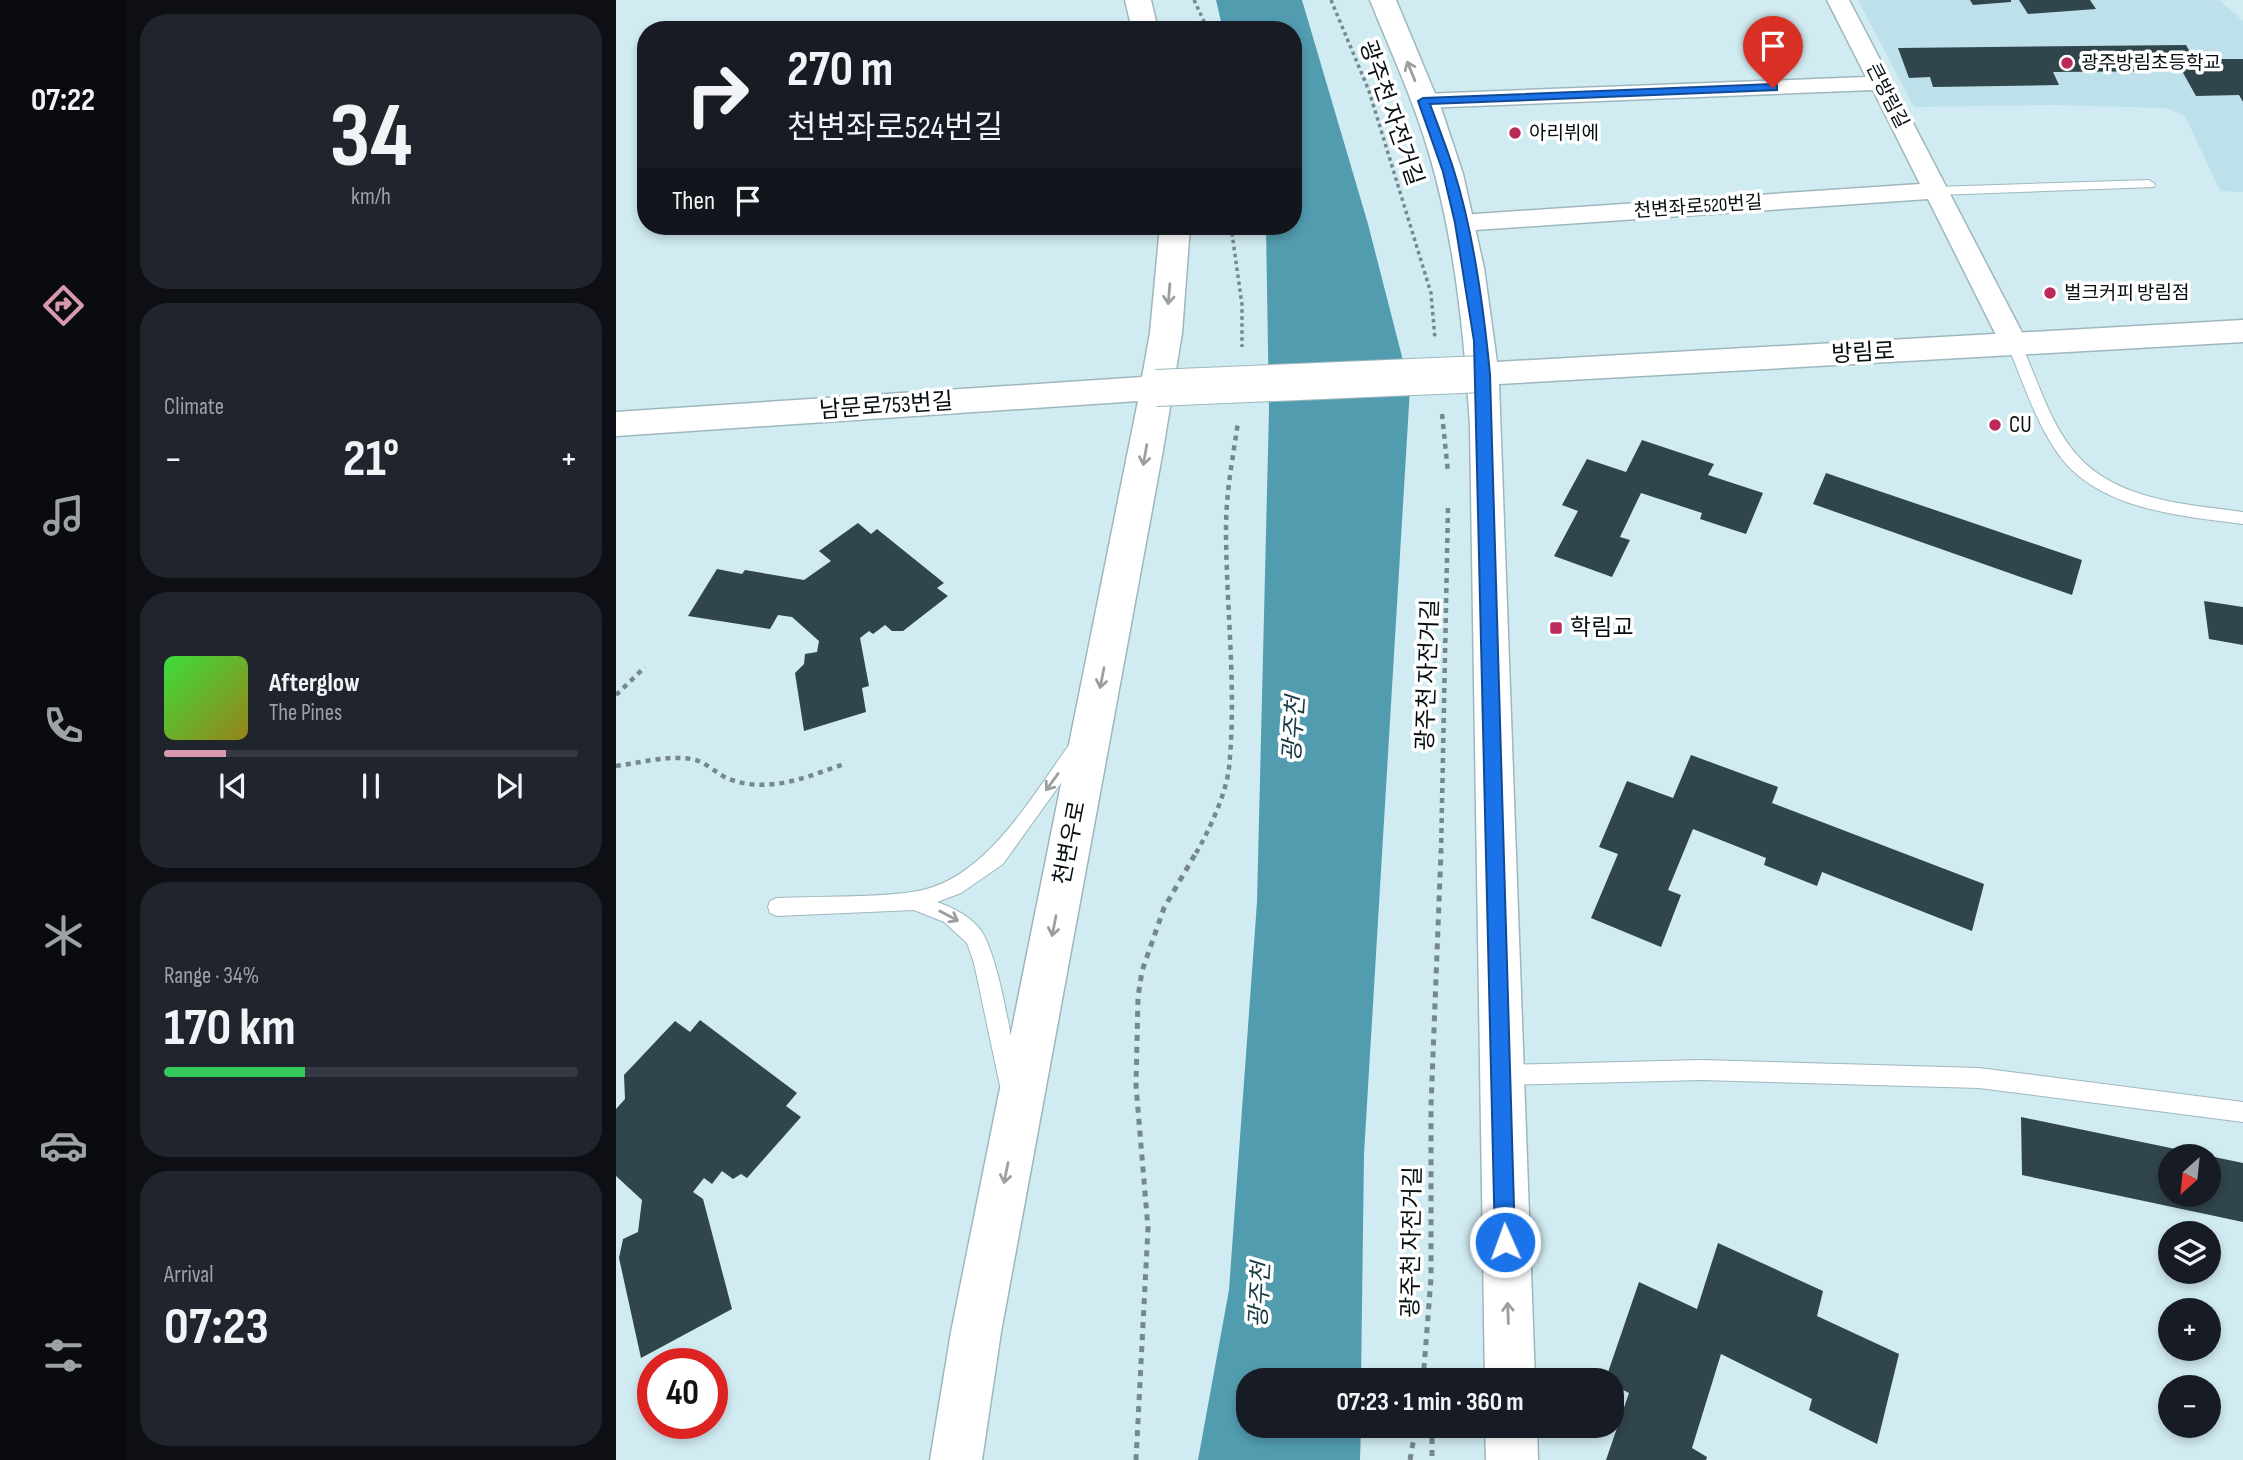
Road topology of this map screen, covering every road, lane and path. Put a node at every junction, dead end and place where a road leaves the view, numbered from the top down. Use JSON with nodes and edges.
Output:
{"nodes":[{"id":1,"x":1138,"y":0,"type":"edge"},
{"id":2,"x":1194,"y":0,"type":"edge"},
{"id":3,"x":1331,"y":0,"type":"edge"},
{"id":4,"x":1383,"y":0,"type":"edge"},
{"id":5,"x":1838,"y":0,"type":"edge"},
{"id":6,"x":1143,"y":21,"type":"edge"},
{"id":7,"x":1204,"y":21,"type":"edge"},
{"id":8,"x":1881,"y":83,"type":"junction"},
{"id":9,"x":1423,"y":101,"type":"junction"},
{"id":10,"x":2149,"y":184,"type":"dead end"},
{"id":11,"x":1936,"y":191,"type":"junction"},
{"id":12,"x":1461,"y":223,"type":"junction"},
{"id":13,"x":1174,"y":235,"type":"edge"},
{"id":14,"x":1232,"y":235,"type":"edge"},
{"id":15,"x":2243,"y":331,"type":"edge"},
{"id":16,"x":2014,"y":344,"type":"junction"},
{"id":17,"x":1436,"y":345,"type":"dead end"},
{"id":18,"x":1241,"y":360,"type":"dead end"},
{"id":19,"x":1483,"y":374,"type":"junction"},
{"id":20,"x":1156,"y":388,"type":"junction"},
{"id":21,"x":1442,"y":410,"type":"dead end"},
{"id":22,"x":1238,"y":412,"type":"dead end"},
{"id":23,"x":616,"y":424,"type":"edge"},
{"id":24,"x":1448,"y":475,"type":"dead end"},
{"id":25,"x":1448,"y":502,"type":"dead end"},
{"id":26,"x":2243,"y":518,"type":"edge"},
{"id":27,"x":645,"y":667,"type":"dead end"},
{"id":28,"x":616,"y":695,"type":"edge"},
{"id":29,"x":1093,"y":727,"type":"junction"},
{"id":30,"x":844,"y":764,"type":"dead end"},
{"id":31,"x":616,"y":766,"type":"edge"},
{"id":32,"x":914,"y":901,"type":"junction"},
{"id":33,"x":777,"y":908,"type":"dead end"},
{"id":34,"x":1500,"y":1075,"type":"junction"},
{"id":35,"x":2243,"y":1112,"type":"edge"},
{"id":36,"x":1017,"y":1116,"type":"junction"},
{"id":37,"x":1425,"y":1368,"type":"edge"},
{"id":38,"x":1510,"y":1368,"type":"edge"},
{"id":39,"x":1414,"y":1438,"type":"edge"},
{"id":40,"x":1432,"y":1438,"type":"edge"},
{"id":41,"x":1511,"y":1438,"type":"edge"},
{"id":42,"x":956,"y":1460,"type":"edge"},
{"id":43,"x":1136,"y":1460,"type":"edge"},
{"id":44,"x":1410,"y":1460,"type":"edge"},
{"id":45,"x":1432,"y":1460,"type":"edge"},
{"id":46,"x":1512,"y":1460,"type":"edge"}],
"edges":[{"from":1,"to":6,"type":"street"},
{"from":2,"to":7,"type":"path"},
{"from":3,"to":17,"type":"path","name":"광주천 자전거길"},
{"from":9,"to":4,"type":"street","one_way":true},
{"from":5,"to":8,"type":"street","name":"큰방림길"},
{"from":8,"to":9,"type":"street"},
{"from":8,"to":11,"type":"street","name":"큰방림길"},
{"from":9,"to":12,"type":"street"},
{"from":10,"to":11,"type":"lane"},
{"from":11,"to":12,"type":"street","name":"천변좌로520번길"},
{"from":11,"to":16,"type":"street","name":"큰방림길"},
{"from":12,"to":19,"type":"street"},
{"from":13,"to":20,"type":"street","name":"천변우로","one_way":true},
{"from":14,"to":18,"type":"path"},
{"from":15,"to":16,"type":"street","name":"방림로"},
{"from":16,"to":19,"type":"street","name":"방림로"},
{"from":16,"to":26,"type":"lane"},
{"from":19,"to":20,"type":"street","name":"방림로","bridge":true},
{"from":19,"to":34,"type":"street"},
{"from":20,"to":23,"type":"street","name":"남문로753번길"},
{"from":20,"to":29,"type":"street","name":"천변우로","one_way":true},
{"from":21,"to":24,"type":"path"},
{"from":22,"to":43,"type":"path"},
{"from":25,"to":37,"type":"path","name":"광주천 자전거길"},
{"from":27,"to":28,"type":"path"},
{"from":29,"to":32,"type":"lane","one_way":true},
{"from":29,"to":36,"type":"street","name":"천변우로","one_way":true},
{"from":30,"to":31,"type":"path"},
{"from":32,"to":33,"type":"lane"},
{"from":32,"to":36,"type":"lane","one_way":true},
{"from":34,"to":35,"type":"lane"},
{"from":38,"to":34,"type":"street","one_way":true},
{"from":36,"to":42,"type":"street","name":"천변우로","one_way":true},
{"from":39,"to":44,"type":"path"},
{"from":40,"to":45,"type":"path"},
{"from":41,"to":46,"type":"street"}]}
